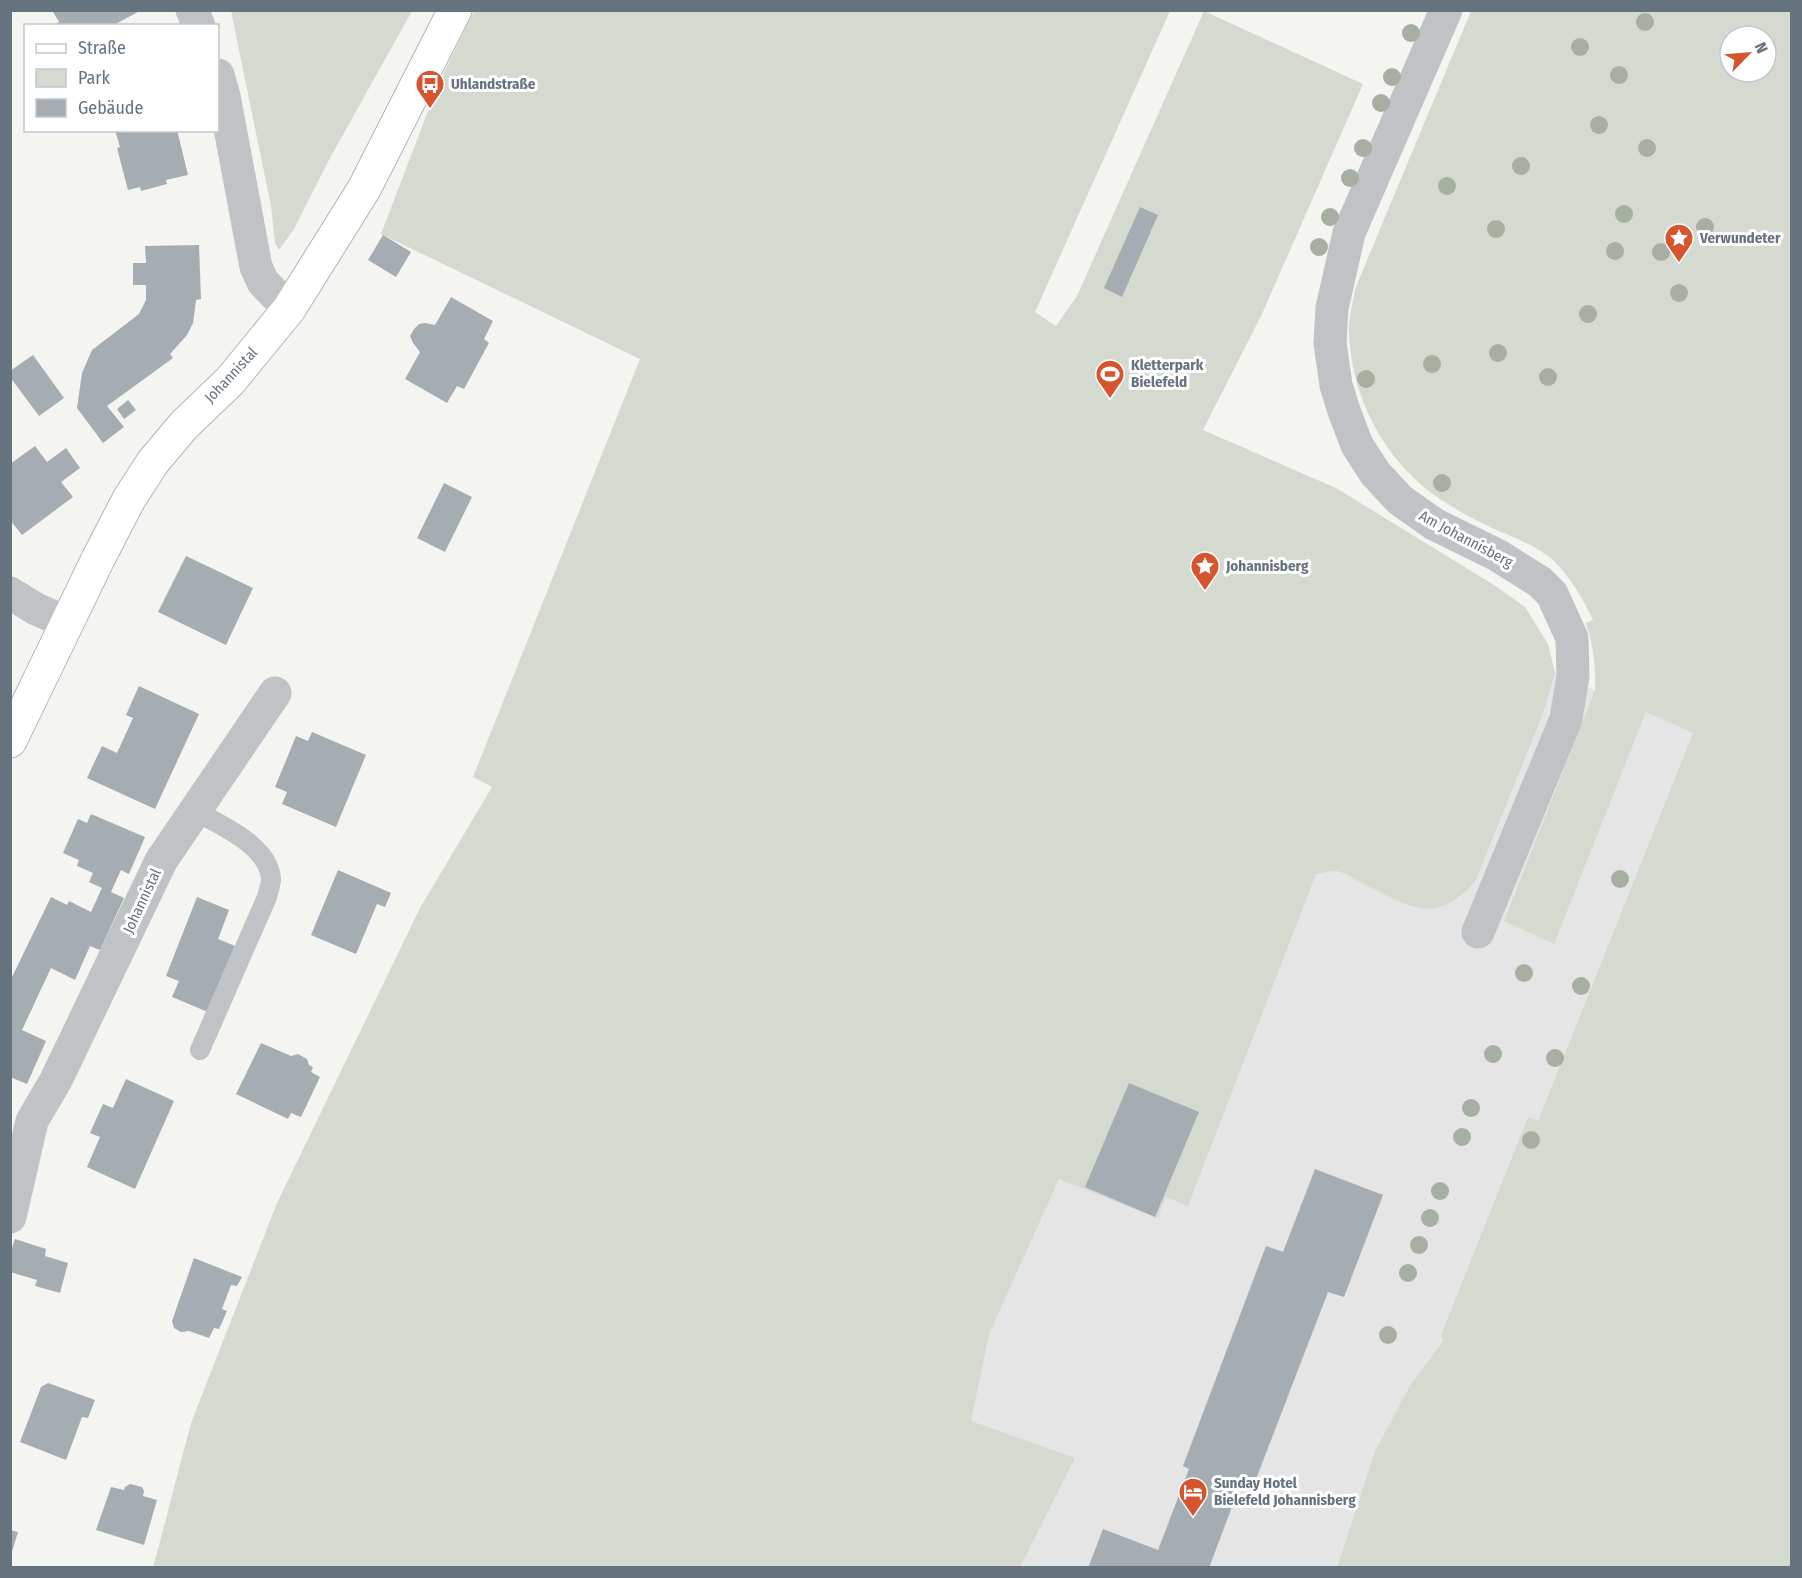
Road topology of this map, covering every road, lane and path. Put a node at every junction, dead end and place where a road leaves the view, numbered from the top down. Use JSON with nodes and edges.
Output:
{"nodes":[{"id":1,"x":192,"y":10,"type":"edge"},
{"id":2,"x":455,"y":10,"type":"edge"},
{"id":3,"x":1446,"y":10,"type":"edge"},
{"id":4,"x":198,"y":24,"type":"edge"},
{"id":5,"x":219,"y":78,"type":"edge"},
{"id":6,"x":289,"y":309,"type":"junction"},
{"id":7,"x":10,"y":593,"type":"edge"},
{"id":8,"x":68,"y":623,"type":"junction"},
{"id":9,"x":275,"y":693,"type":"dead end"},
{"id":10,"x":10,"y":741,"type":"edge"},
{"id":11,"x":194,"y":810,"type":"junction"},
{"id":12,"x":1478,"y":932,"type":"dead end"},
{"id":13,"x":200,"y":1050,"type":"dead end"},
{"id":14,"x":21,"y":1115,"type":"edge"},
{"id":15,"x":10,"y":1217,"type":"edge"}],
"edges":[{"from":1,"to":4,"type":"street"},
{"from":2,"to":6,"type":"main road","name":"Johannistal"},
{"from":3,"to":12,"type":"street","name":"Am Johannisberg"},
{"from":5,"to":6,"type":"street"},
{"from":6,"to":8,"type":"main road","name":"Johannistal"},
{"from":7,"to":8,"type":"street"},
{"from":8,"to":10,"type":"main road","name":"Johannistal"},
{"from":9,"to":11,"type":"street","name":"Johannistal"},
{"from":11,"to":13,"type":"lane"},
{"from":11,"to":14,"type":"street","name":"Johannistal"},
{"from":14,"to":15,"type":"street","name":"Johannistal"}]}
